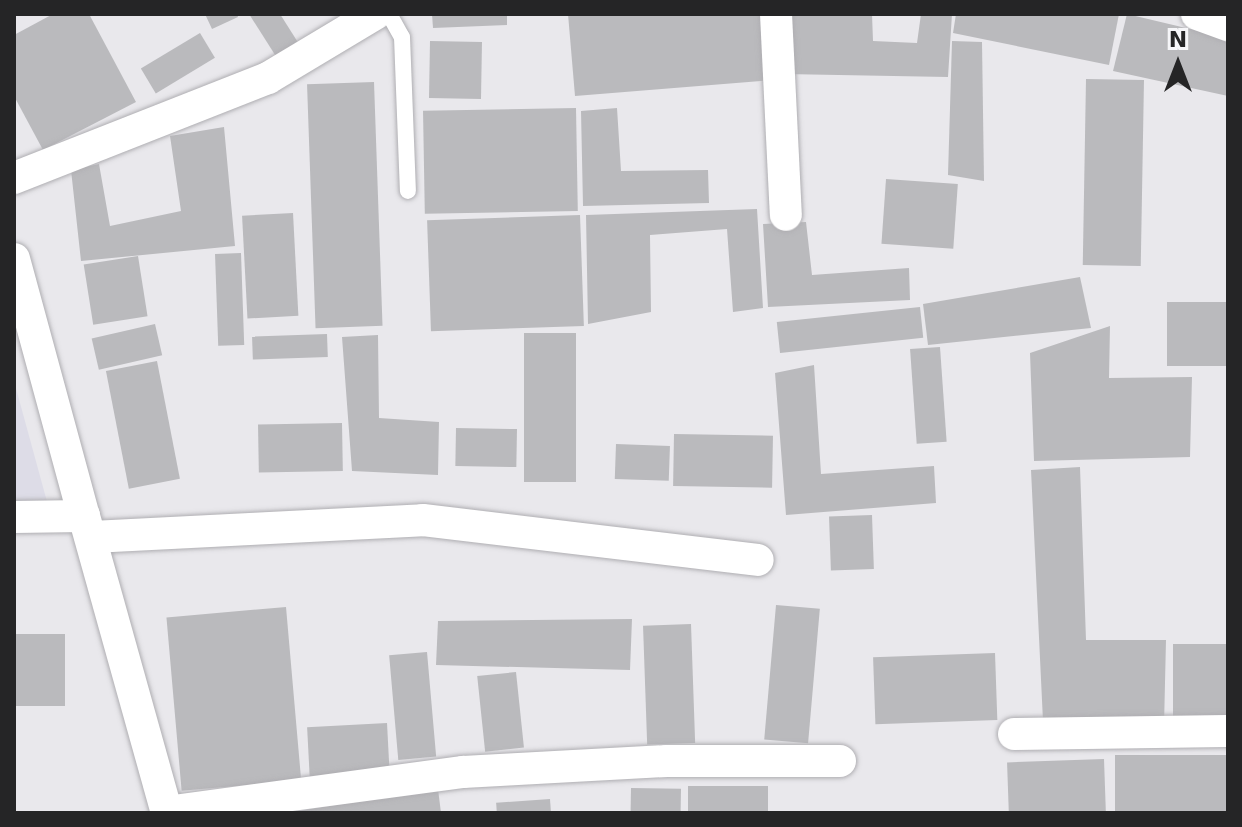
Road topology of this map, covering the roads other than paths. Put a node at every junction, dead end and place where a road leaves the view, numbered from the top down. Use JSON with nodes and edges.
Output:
{"nodes":[{"id":1,"x":375,"y":14,"type":"edge"},
{"id":2,"x":389,"y":14,"type":"edge"},
{"id":3,"x":776,"y":14,"type":"edge"},
{"id":4,"x":1197,"y":14,"type":"edge"},
{"id":5,"x":1228,"y":25,"type":"edge"},
{"id":6,"x":14,"y":178,"type":"edge"},
{"id":7,"x":408,"y":191,"type":"dead end"},
{"id":8,"x":786,"y":215,"type":"dead end"},
{"id":9,"x":14,"y":259,"type":"edge"},
{"id":10,"x":14,"y":517,"type":"edge"},
{"id":11,"x":88,"y":526,"type":"junction"},
{"id":12,"x":758,"y":560,"type":"dead end"},
{"id":13,"x":1228,"y":731,"type":"edge"},
{"id":14,"x":1014,"y":734,"type":"dead end"},
{"id":15,"x":840,"y":761,"type":"dead end"},
{"id":16,"x":167,"y":813,"type":"edge"}],
"edges":[{"from":1,"to":6,"type":"street"},
{"from":2,"to":7,"type":"lane"},
{"from":3,"to":8,"type":"street"},
{"from":4,"to":5,"type":"street"},
{"from":9,"to":11,"type":"street"},
{"from":10,"to":11,"type":"street"},
{"from":11,"to":12,"type":"street"},
{"from":11,"to":16,"type":"street"},
{"from":13,"to":14,"type":"street"},
{"from":15,"to":16,"type":"street"}]}
